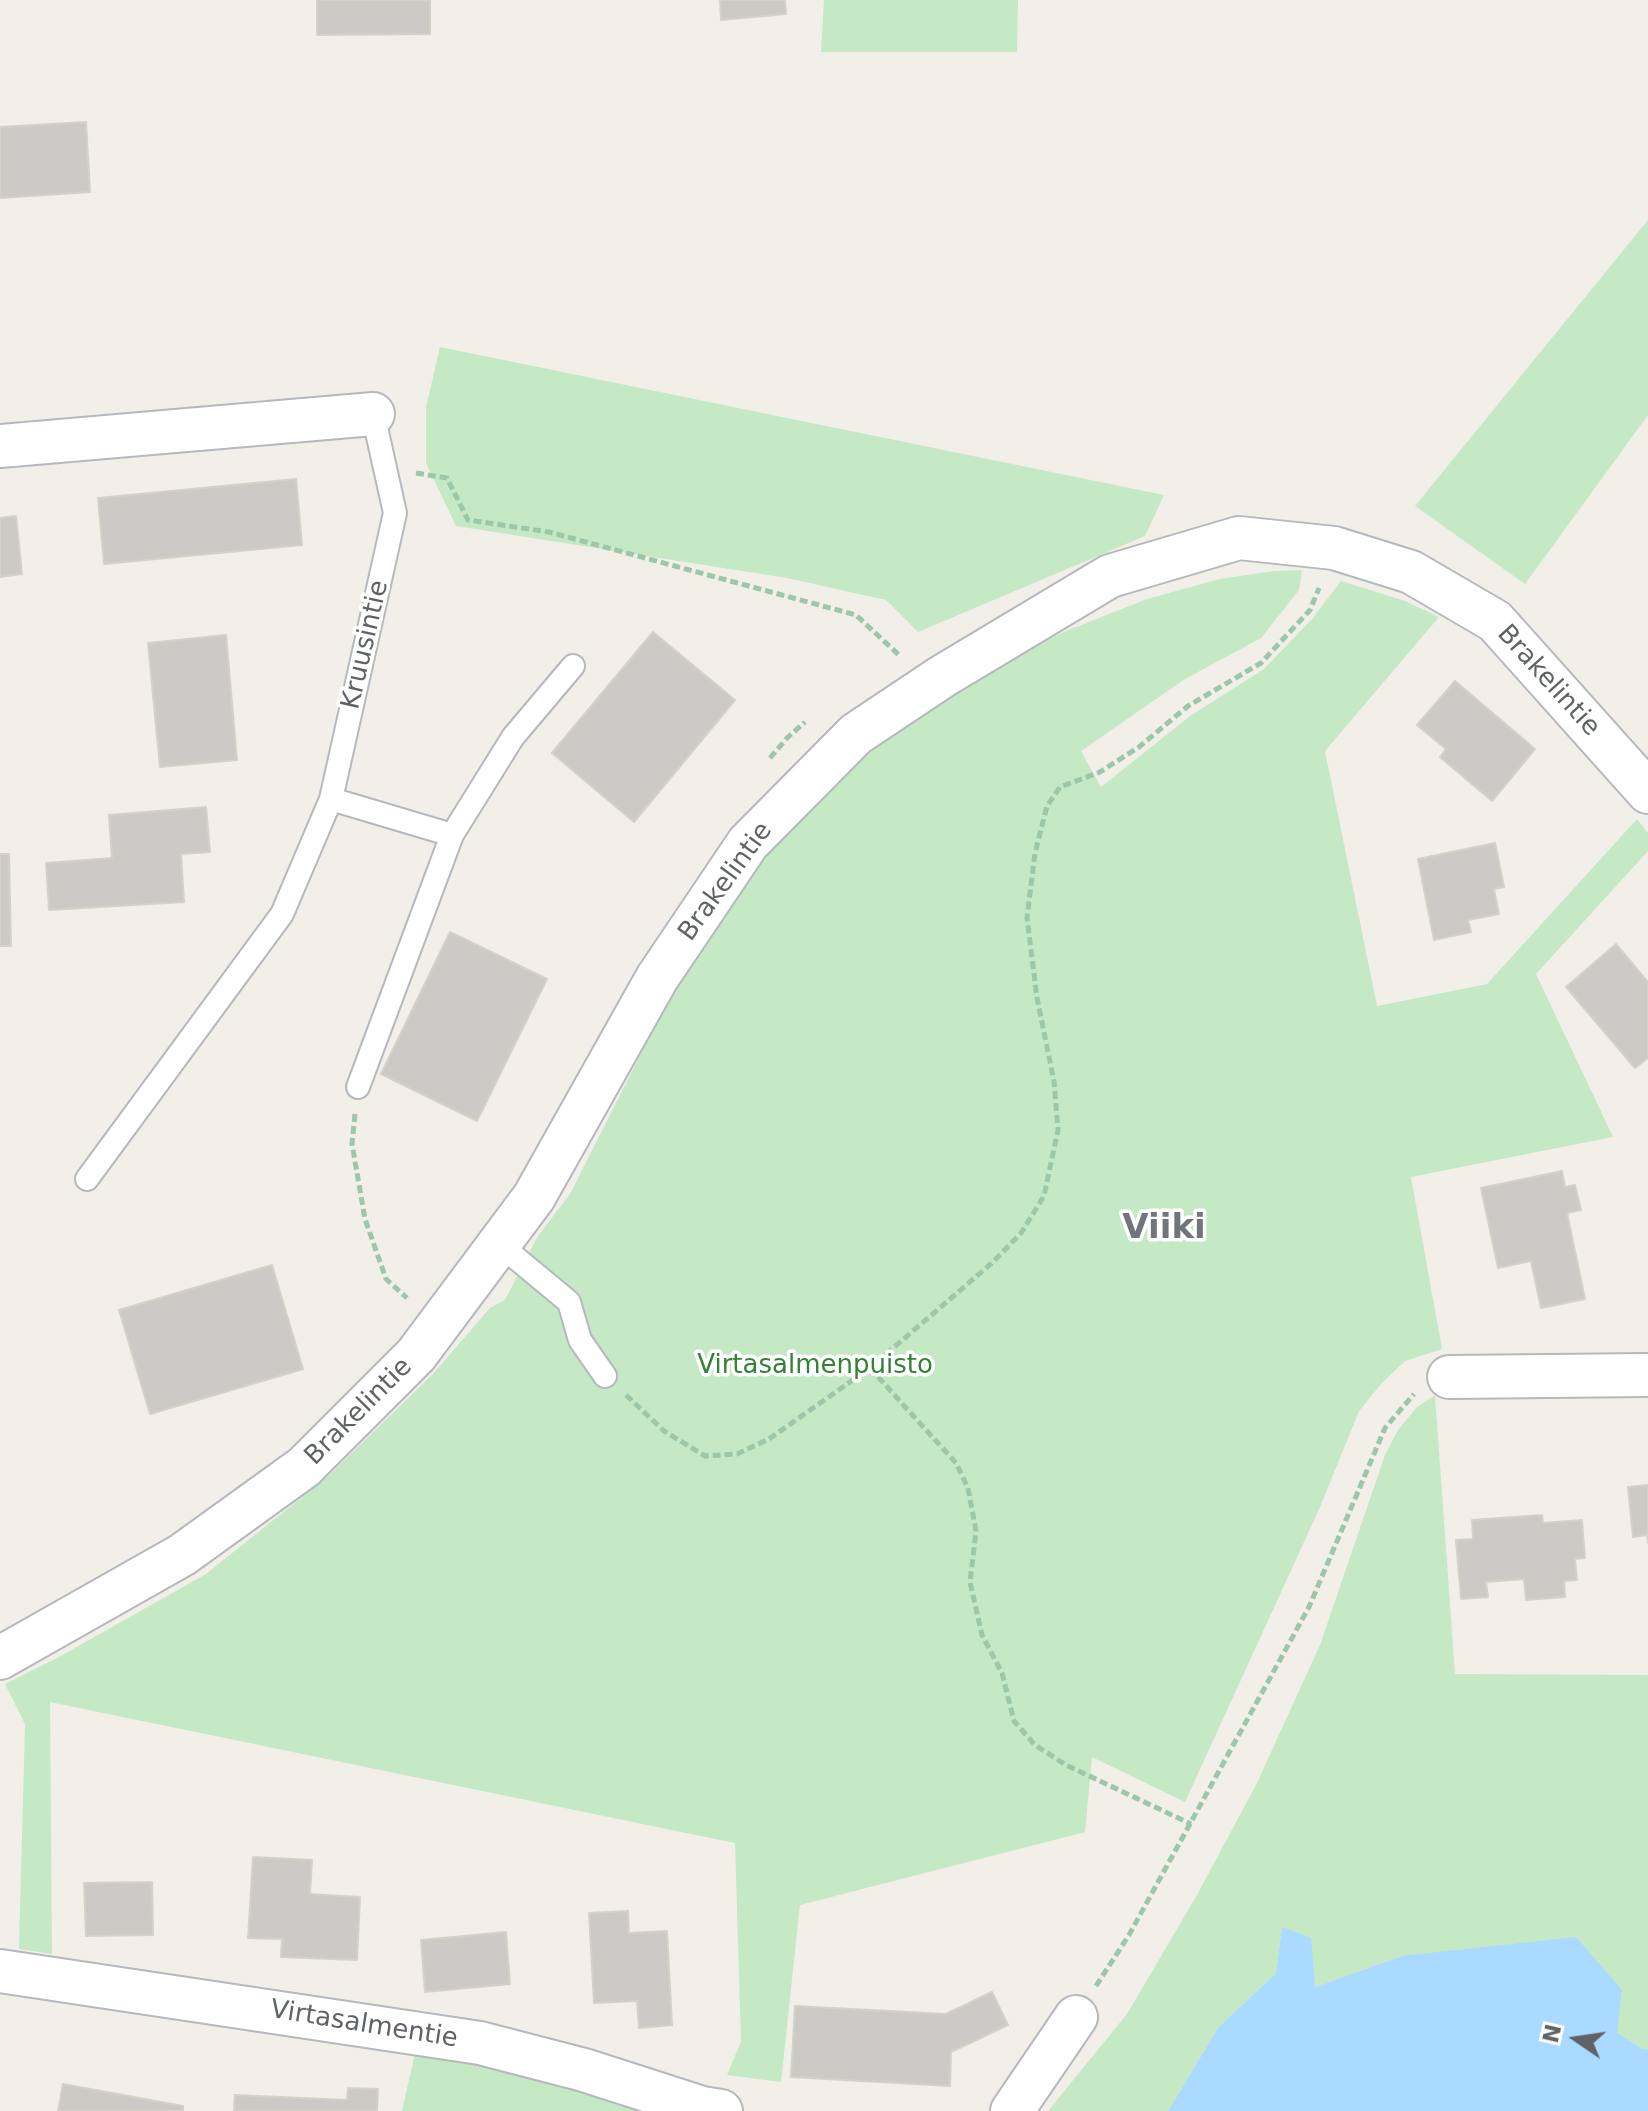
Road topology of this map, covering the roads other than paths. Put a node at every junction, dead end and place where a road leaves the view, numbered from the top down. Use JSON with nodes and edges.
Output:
{"nodes":[{"id":1,"x":373,"y":414,"type":"joint"},
{"id":2,"x":0,"y":446,"type":"edge"},
{"id":3,"x":573,"y":666,"type":"dead end"},
{"id":4,"x":1647,"y":787,"type":"edge"},
{"id":5,"x":331,"y":799,"type":"junction"},
{"id":6,"x":452,"y":835,"type":"junction"},
{"id":7,"x":358,"y":1087,"type":"road end"},
{"id":8,"x":87,"y":1179,"type":"dead end"},
{"id":9,"x":499,"y":1244,"type":"junction"},
{"id":10,"x":1648,"y":1375,"type":"edge"},
{"id":11,"x":605,"y":1376,"type":"road end"},
{"id":12,"x":1449,"y":1377,"type":"road end"},
{"id":13,"x":0,"y":1658,"type":"edge"},
{"id":14,"x":0,"y":1971,"type":"edge"},
{"id":15,"x":1076,"y":2017,"type":"road end"},
{"id":16,"x":721,"y":2111,"type":"edge"},
{"id":17,"x":1012,"y":2111,"type":"edge"}],
"edges":[{"from":1,"to":2,"type":"street","name":"Kruusintie"},
{"from":1,"to":5,"type":"lane","name":"Kruusintie"},
{"from":3,"to":6,"type":"lane"},
{"from":4,"to":9,"type":"street","name":"Brakelintie"},
{"from":5,"to":6,"type":"lane"},
{"from":5,"to":8,"type":"lane","name":"Kruusintie"},
{"from":6,"to":7,"type":"lane"},
{"from":9,"to":11,"type":"lane"},
{"from":9,"to":13,"type":"street","name":"Brakelintie"},
{"from":10,"to":12,"type":"street"},
{"from":14,"to":16,"type":"street","name":"Virtasalmentie"},
{"from":15,"to":17,"type":"street"}]}
